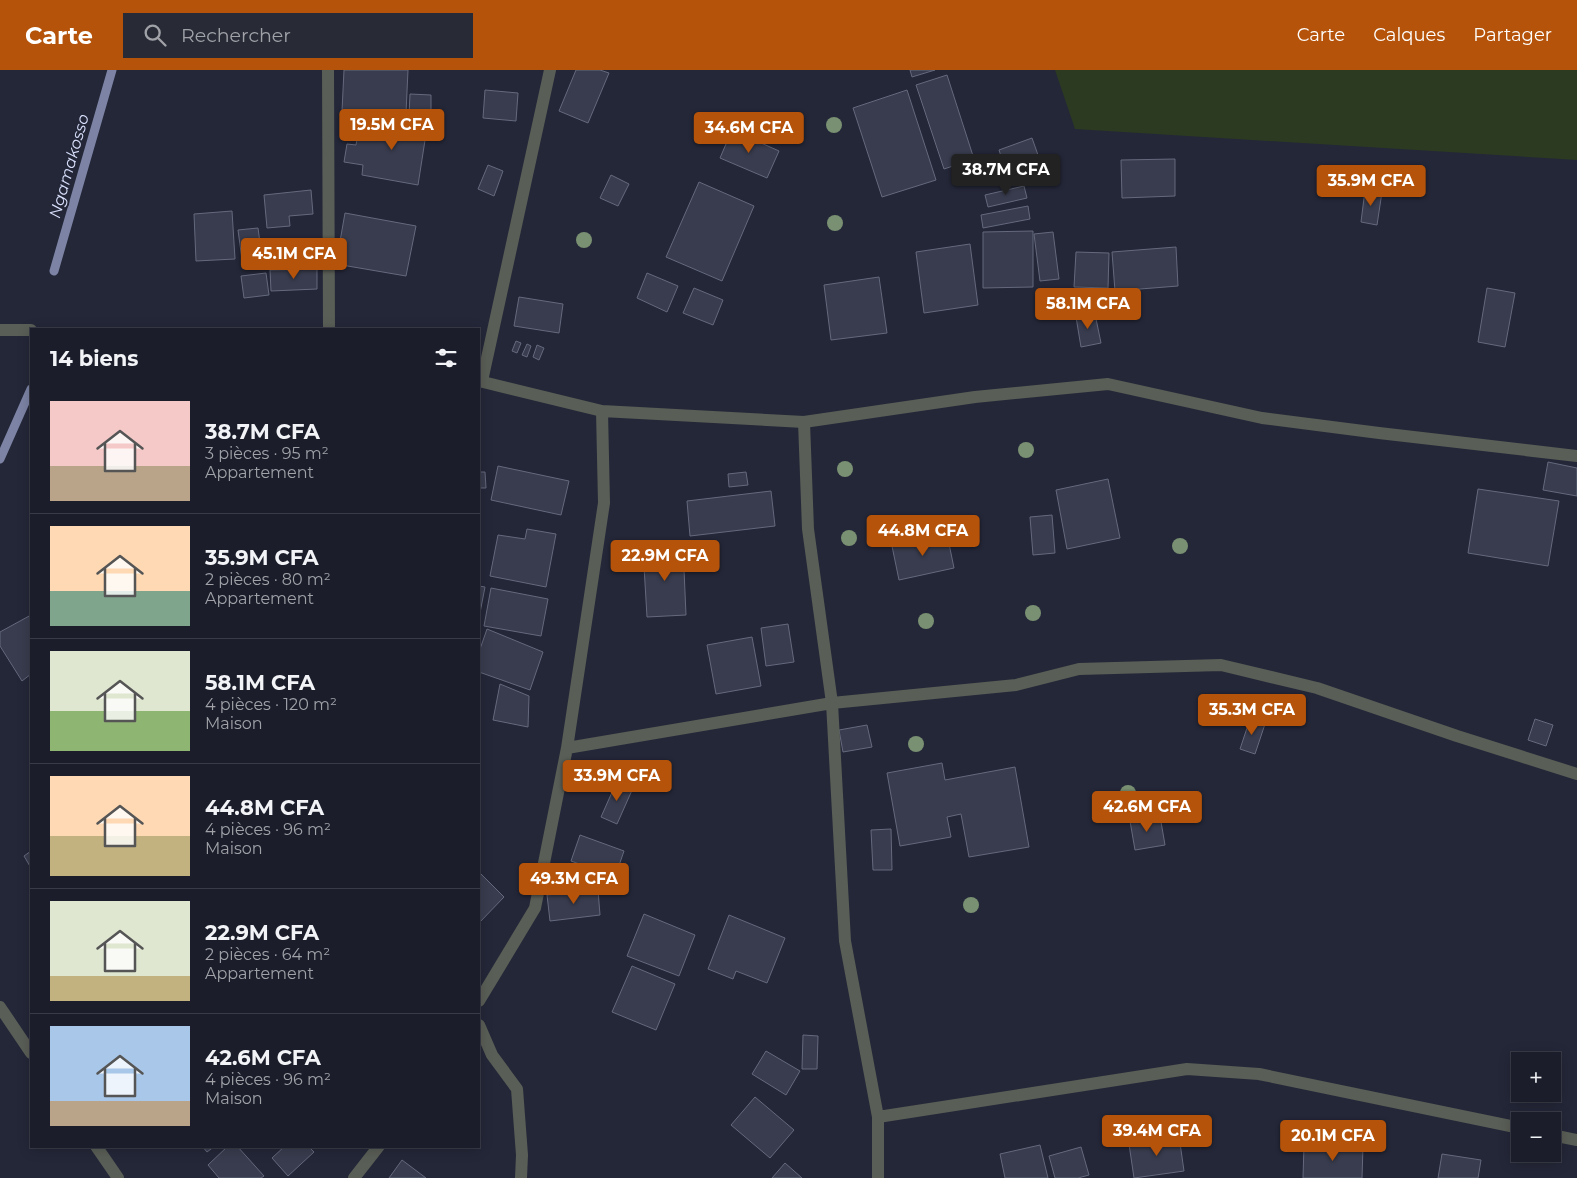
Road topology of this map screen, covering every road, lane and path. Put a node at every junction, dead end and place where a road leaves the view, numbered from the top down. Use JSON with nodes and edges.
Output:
{"nodes":[{"id":1,"x":328,"y":70,"type":"edge"},
{"id":2,"x":550,"y":70,"type":"edge"},
{"id":3,"x":329,"y":328,"type":"edge"},
{"id":4,"x":0,"y":330,"type":"edge"},
{"id":5,"x":30,"y":330,"type":"edge"},
{"id":6,"x":480,"y":381,"type":"edge"},
{"id":7,"x":602,"y":411,"type":"junction"},
{"id":8,"x":804,"y":422,"type":"junction"},
{"id":9,"x":1577,"y":456,"type":"edge"},
{"id":10,"x":832,"y":704,"type":"junction"},
{"id":11,"x":567,"y":748,"type":"junction"},
{"id":12,"x":1577,"y":774,"type":"edge"},
{"id":13,"x":480,"y":999,"type":"edge"},
{"id":14,"x":0,"y":1008,"type":"edge"},
{"id":15,"x":480,"y":1027,"type":"edge"},
{"id":16,"x":30,"y":1053,"type":"edge"},
{"id":17,"x":878,"y":1117,"type":"junction"},
{"id":18,"x":1511,"y":1126,"type":"edge"},
{"id":19,"x":1561,"y":1137,"type":"edge"},
{"id":20,"x":1577,"y":1140,"type":"edge"},
{"id":21,"x":97,"y":1148,"type":"edge"},
{"id":22,"x":377,"y":1148,"type":"edge"},
{"id":23,"x":118,"y":1178,"type":"edge"},
{"id":24,"x":354,"y":1178,"type":"edge"},
{"id":25,"x":521,"y":1178,"type":"edge"},
{"id":26,"x":878,"y":1178,"type":"edge"}],
"edges":[{"from":1,"to":3,"type":"street"},
{"from":2,"to":6,"type":"street"},
{"from":4,"to":5,"type":"street"},
{"from":6,"to":7,"type":"street"},
{"from":7,"to":8,"type":"street"},
{"from":7,"to":11,"type":"street"},
{"from":8,"to":9,"type":"street"},
{"from":8,"to":10,"type":"street"},
{"from":10,"to":11,"type":"street"},
{"from":10,"to":12,"type":"street"},
{"from":10,"to":17,"type":"street"},
{"from":11,"to":13,"type":"street"},
{"from":14,"to":16,"type":"street"},
{"from":15,"to":25,"type":"street"},
{"from":17,"to":18,"type":"street"},
{"from":17,"to":26,"type":"street"},
{"from":19,"to":20,"type":"street"},
{"from":21,"to":23,"type":"street"},
{"from":22,"to":24,"type":"street"}]}
